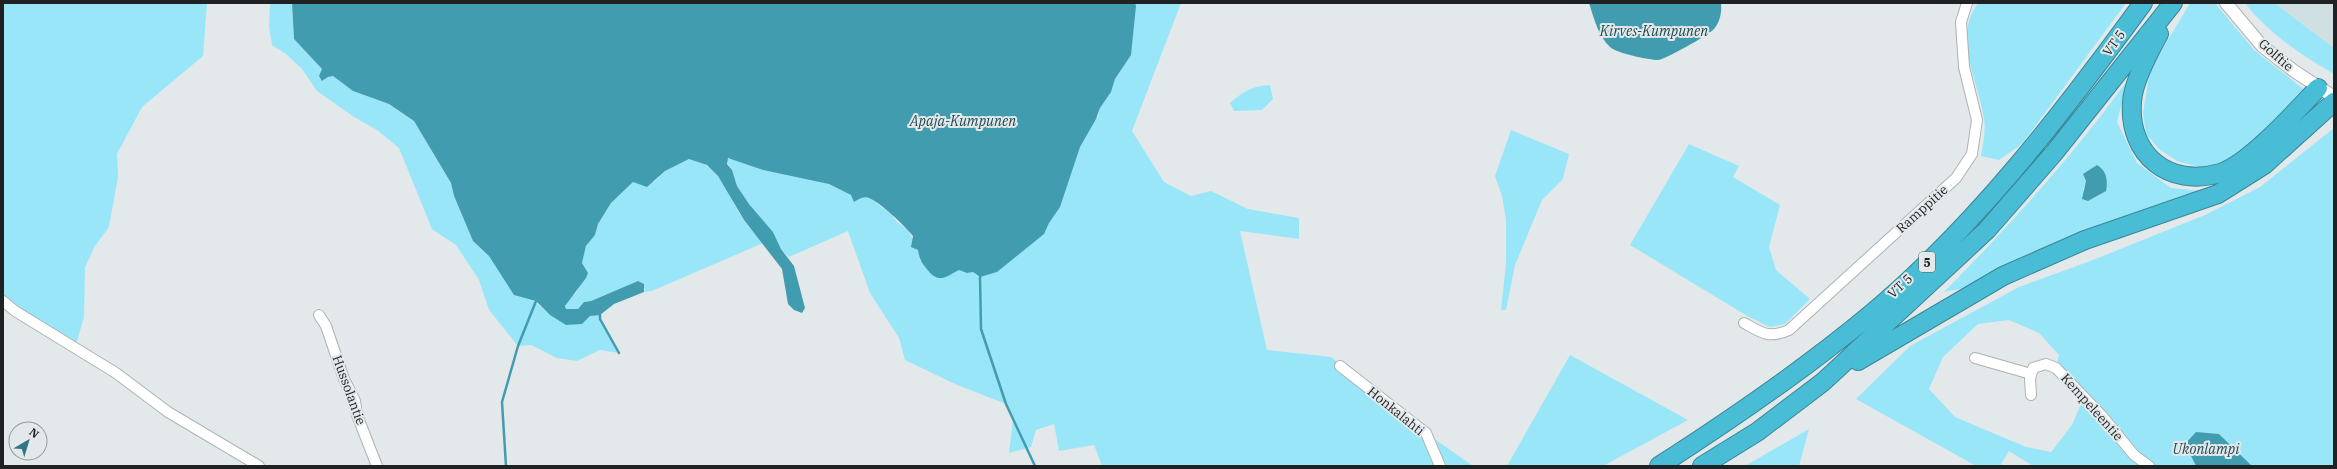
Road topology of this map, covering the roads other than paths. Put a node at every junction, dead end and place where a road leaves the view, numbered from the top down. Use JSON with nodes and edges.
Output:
{"nodes":[{"id":1,"x":1967,"y":3,"type":"edge"},
{"id":2,"x":2143,"y":3,"type":"edge"},
{"id":3,"x":2174,"y":3,"type":"edge"},
{"id":4,"x":2177,"y":3,"type":"edge"},
{"id":5,"x":2226,"y":3,"type":"edge"},
{"id":6,"x":2318,"y":88,"type":"junction"},
{"id":7,"x":2334,"y":97,"type":"edge"},
{"id":8,"x":2334,"y":102,"type":"edge"},
{"id":9,"x":3,"y":301,"type":"edge"},
{"id":10,"x":319,"y":315,"type":"dead end"},
{"id":11,"x":1744,"y":323,"type":"dead end"},
{"id":12,"x":1975,"y":358,"type":"dead end"},
{"id":13,"x":1340,"y":366,"type":"dead end"},
{"id":14,"x":2031,"y":374,"type":"junction"},
{"id":15,"x":1823,"y":382,"type":"junction"},
{"id":16,"x":2031,"y":395,"type":"dead end"},
{"id":17,"x":259,"y":466,"type":"edge"},
{"id":18,"x":377,"y":466,"type":"edge"},
{"id":19,"x":1440,"y":466,"type":"edge"},
{"id":20,"x":1659,"y":466,"type":"edge"},
{"id":21,"x":1702,"y":466,"type":"edge"},
{"id":22,"x":2149,"y":466,"type":"edge"}],
"edges":[{"from":1,"to":11,"type":"street","name":"Ramppitie"},
{"from":2,"to":20,"type":"highway","name":"VT 5","number":"5"},
{"from":3,"to":15,"type":"highway","name":"VT 5","number":"5"},
{"from":4,"to":6,"type":"highway"},
{"from":5,"to":6,"type":"street","name":"Golftie"},
{"from":6,"to":7,"type":"street","name":"Golftie"},
{"from":8,"to":15,"type":"highway"},
{"from":9,"to":17,"type":"street"},
{"from":10,"to":18,"type":"street","name":"Hussolantie"},
{"from":12,"to":14,"type":"street"},
{"from":13,"to":19,"type":"street","name":"Honkalahti"},
{"from":14,"to":16,"type":"street"},
{"from":14,"to":22,"type":"street","name":"Kempeleentie"},
{"from":15,"to":21,"type":"highway","name":"VT 5","number":"5"}]}
